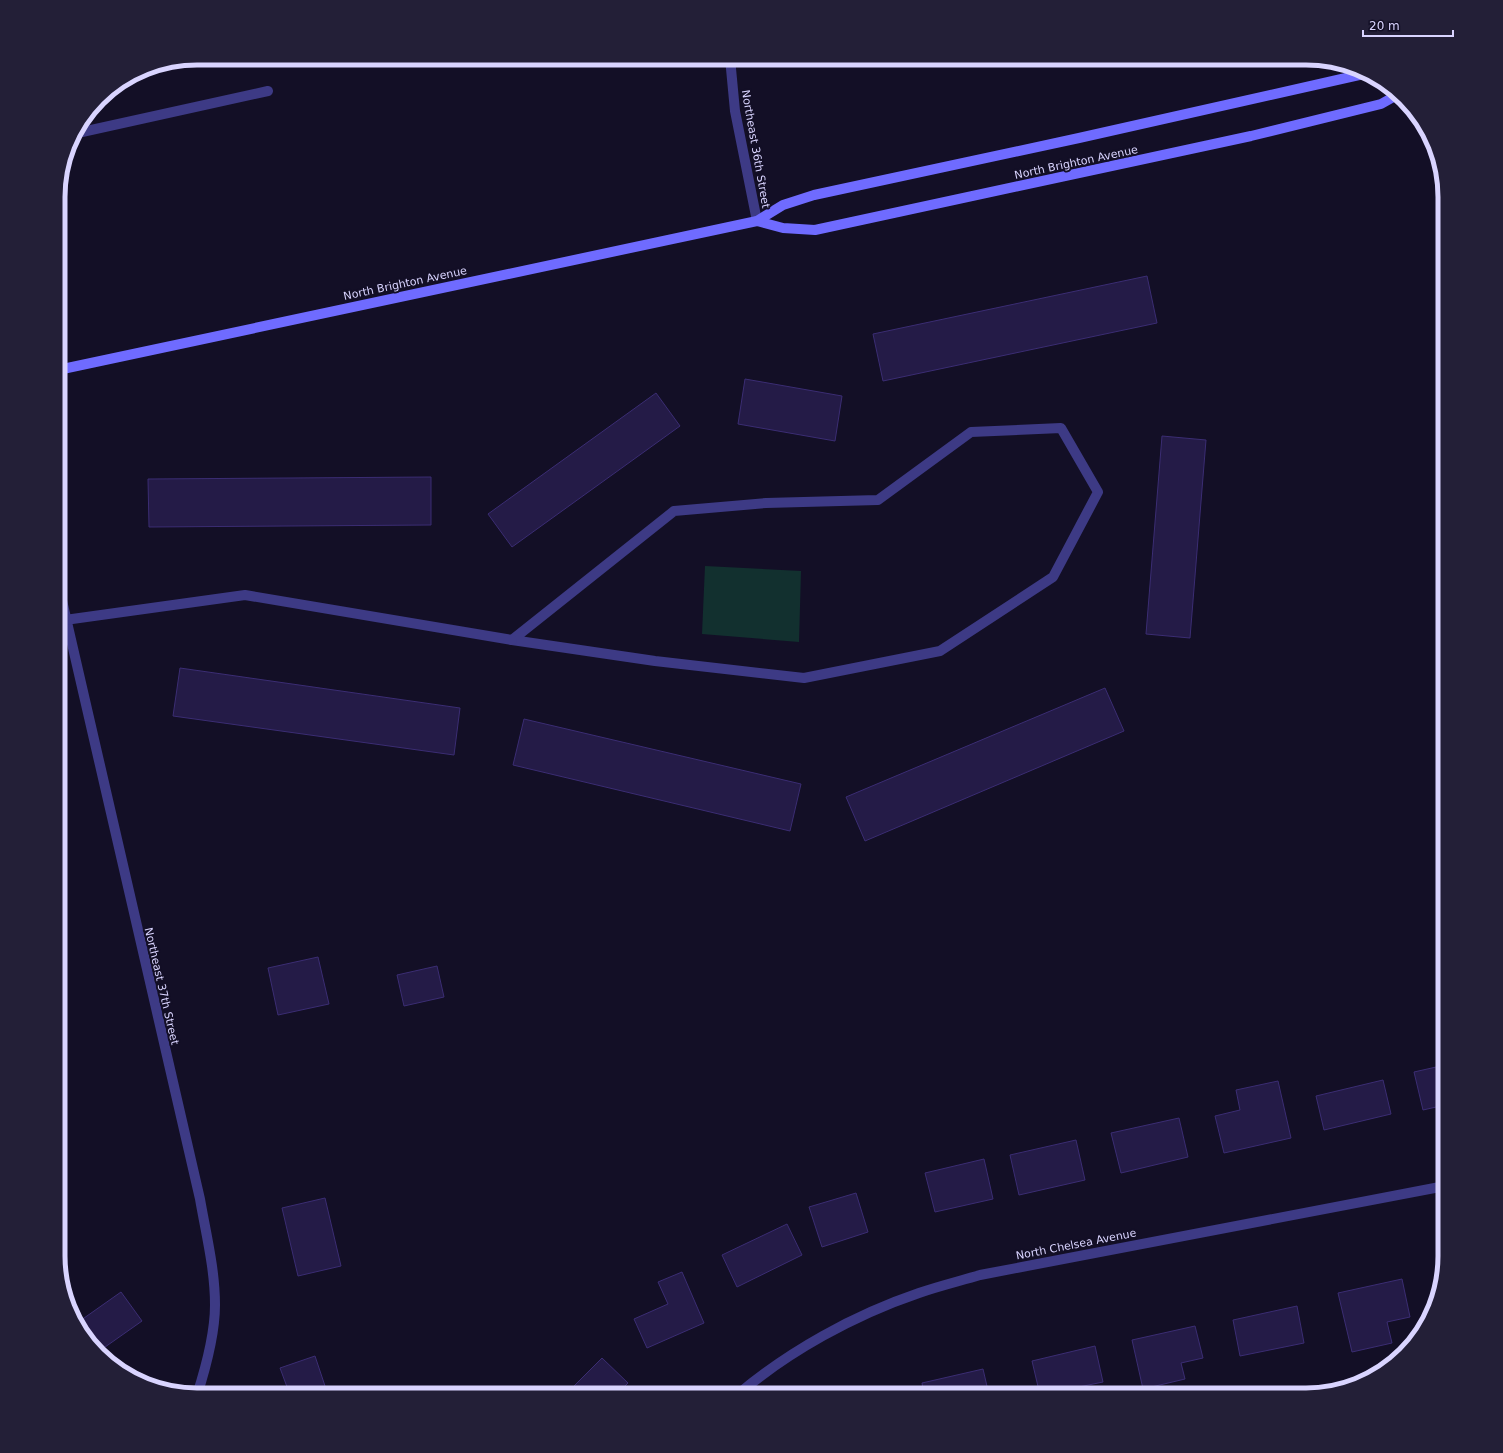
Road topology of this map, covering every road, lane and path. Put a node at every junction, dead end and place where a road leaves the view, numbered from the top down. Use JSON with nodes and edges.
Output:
{"nodes":[{"id":1,"x":731,"y":65,"type":"edge"},
{"id":2,"x":1357,"y":75,"type":"edge"},
{"id":3,"x":268,"y":91,"type":"dead end"},
{"id":4,"x":1392,"y":98,"type":"edge"},
{"id":5,"x":82,"y":132,"type":"edge"},
{"id":6,"x":757,"y":221,"type":"junction"},
{"id":7,"x":65,"y":369,"type":"edge"},
{"id":8,"x":65,"y":620,"type":"joint"},
{"id":9,"x":512,"y":640,"type":"junction"},
{"id":10,"x":1438,"y":1187,"type":"edge"},
{"id":11,"x":199,"y":1388,"type":"edge"},
{"id":12,"x":746,"y":1388,"type":"edge"}],
"edges":[{"from":1,"to":6,"type":"street","name":"Northeast 36th Street"},
{"from":2,"to":6,"type":"main road","name":"North Brighton Avenue"},
{"from":3,"to":5,"type":"street"},
{"from":4,"to":6,"type":"main road","name":"North Brighton Avenue"},
{"from":6,"to":7,"type":"main road","name":"North Brighton Avenue"},
{"from":8,"to":9,"type":"street"},
{"from":8,"to":11,"type":"street","name":"Northeast 37th Street"},
{"from":9,"to":9,"type":"street"},
{"from":10,"to":12,"type":"street","name":"North Chelsea Avenue"}]}
